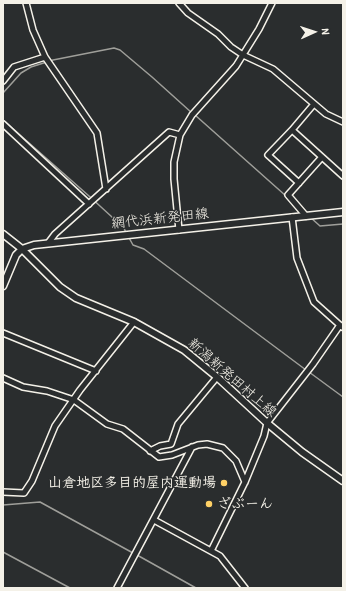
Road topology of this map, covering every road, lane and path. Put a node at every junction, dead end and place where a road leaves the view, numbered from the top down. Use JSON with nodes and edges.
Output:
{"nodes":[{"id":1,"x":26,"y":3,"type":"edge"},
{"id":2,"x":179,"y":3,"type":"edge"},
{"id":3,"x":272,"y":3,"type":"edge"},
{"id":4,"x":243,"y":55,"type":"junction"},
{"id":5,"x":45,"y":57,"type":"junction"},
{"id":6,"x":3,"y":81,"type":"edge"},
{"id":7,"x":314,"y":104,"type":"junction"},
{"id":8,"x":343,"y":122,"type":"edge"},
{"id":9,"x":3,"y":124,"type":"edge"},
{"id":10,"x":292,"y":130,"type":"junction"},
{"id":11,"x":180,"y":135,"type":"junction"},
{"id":12,"x":322,"y":157,"type":"junction"},
{"id":13,"x":343,"y":176,"type":"edge"},
{"id":14,"x":299,"y":183,"type":"junction"},
{"id":15,"x":106,"y":189,"type":"junction"},
{"id":16,"x":89,"y":204,"type":"junction"},
{"id":17,"x":343,"y":212,"type":"edge"},
{"id":18,"x":306,"y":216,"type":"junction"},
{"id":19,"x":292,"y":217,"type":"junction"},
{"id":20,"x":179,"y":230,"type":"junction"},
{"id":21,"x":3,"y":234,"type":"edge"},
{"id":22,"x":49,"y":242,"type":"junction"},
{"id":23,"x":22,"y":249,"type":"junction"},
{"id":24,"x":3,"y":286,"type":"edge"},
{"id":25,"x":134,"y":322,"type":"junction"},
{"id":26,"x":342,"y":326,"type":"edge"},
{"id":27,"x":3,"y":333,"type":"edge"},
{"id":28,"x":96,"y":371,"type":"junction"},
{"id":29,"x":217,"y":377,"type":"junction"},
{"id":30,"x":3,"y":378,"type":"edge"},
{"id":31,"x":74,"y":400,"type":"junction"},
{"id":32,"x":267,"y":423,"type":"junction"},
{"id":33,"x":192,"y":447,"type":"junction"},
{"id":34,"x":150,"y":451,"type":"junction"},
{"id":35,"x":343,"y":481,"type":"edge"},
{"id":36,"x":245,"y":482,"type":"junction"},
{"id":37,"x":3,"y":492,"type":"edge"},
{"id":38,"x":154,"y":520,"type":"junction"},
{"id":39,"x":211,"y":551,"type":"junction"},
{"id":40,"x":117,"y":588,"type":"edge"},
{"id":41,"x":245,"y":588,"type":"edge"}],
"edges":[{"from":1,"to":5,"type":"street"},
{"from":2,"to":4,"type":"street"},
{"from":3,"to":4,"type":"street"},
{"from":4,"to":7,"type":"street"},
{"from":4,"to":11,"type":"street"},
{"from":5,"to":6,"type":"street"},
{"from":5,"to":15,"type":"street"},
{"from":7,"to":8,"type":"street"},
{"from":7,"to":10,"type":"street"},
{"from":9,"to":16,"type":"street"},
{"from":10,"to":12,"type":"street"},
{"from":10,"to":14,"type":"street"},
{"from":11,"to":15,"type":"street"},
{"from":11,"to":20,"type":"street"},
{"from":12,"to":13,"type":"street"},
{"from":12,"to":14,"type":"street"},
{"from":14,"to":18,"type":"street"},
{"from":15,"to":16,"type":"street"},
{"from":16,"to":22,"type":"street"},
{"from":17,"to":18,"type":"main road","name":"網代浜新発田線"},
{"from":18,"to":19,"type":"main road","name":"網代浜新発田線"},
{"from":19,"to":20,"type":"main road","name":"網代浜新発田線"},
{"from":19,"to":26,"type":"street"},
{"from":20,"to":22,"type":"main road","name":"網代浜新発田線"},
{"from":21,"to":23,"type":"main road","name":"新潟新発田村上線"},
{"from":22,"to":23,"type":"main road","name":"網代浜新発田線"},
{"from":23,"to":24,"type":"main road"},
{"from":23,"to":25,"type":"main road","name":"新潟新発田村上線"},
{"from":25,"to":28,"type":"street"},
{"from":25,"to":29,"type":"main road","name":"新潟新発田村上線"},
{"from":26,"to":32,"type":"street"},
{"from":27,"to":28,"type":"street"},
{"from":28,"to":31,"type":"street"},
{"from":29,"to":32,"type":"main road","name":"新潟新発田村上線"},
{"from":29,"to":34,"type":"street"},
{"from":30,"to":31,"type":"street"},
{"from":31,"to":34,"type":"street"},
{"from":31,"to":37,"type":"street"},
{"from":32,"to":35,"type":"main road","name":"新潟新発田村上線"},
{"from":32,"to":36,"type":"street"},
{"from":33,"to":34,"type":"street"},
{"from":33,"to":36,"type":"street"},
{"from":33,"to":38,"type":"street"},
{"from":36,"to":39,"type":"street"},
{"from":38,"to":39,"type":"street"},
{"from":38,"to":40,"type":"street"},
{"from":39,"to":41,"type":"street"}]}
